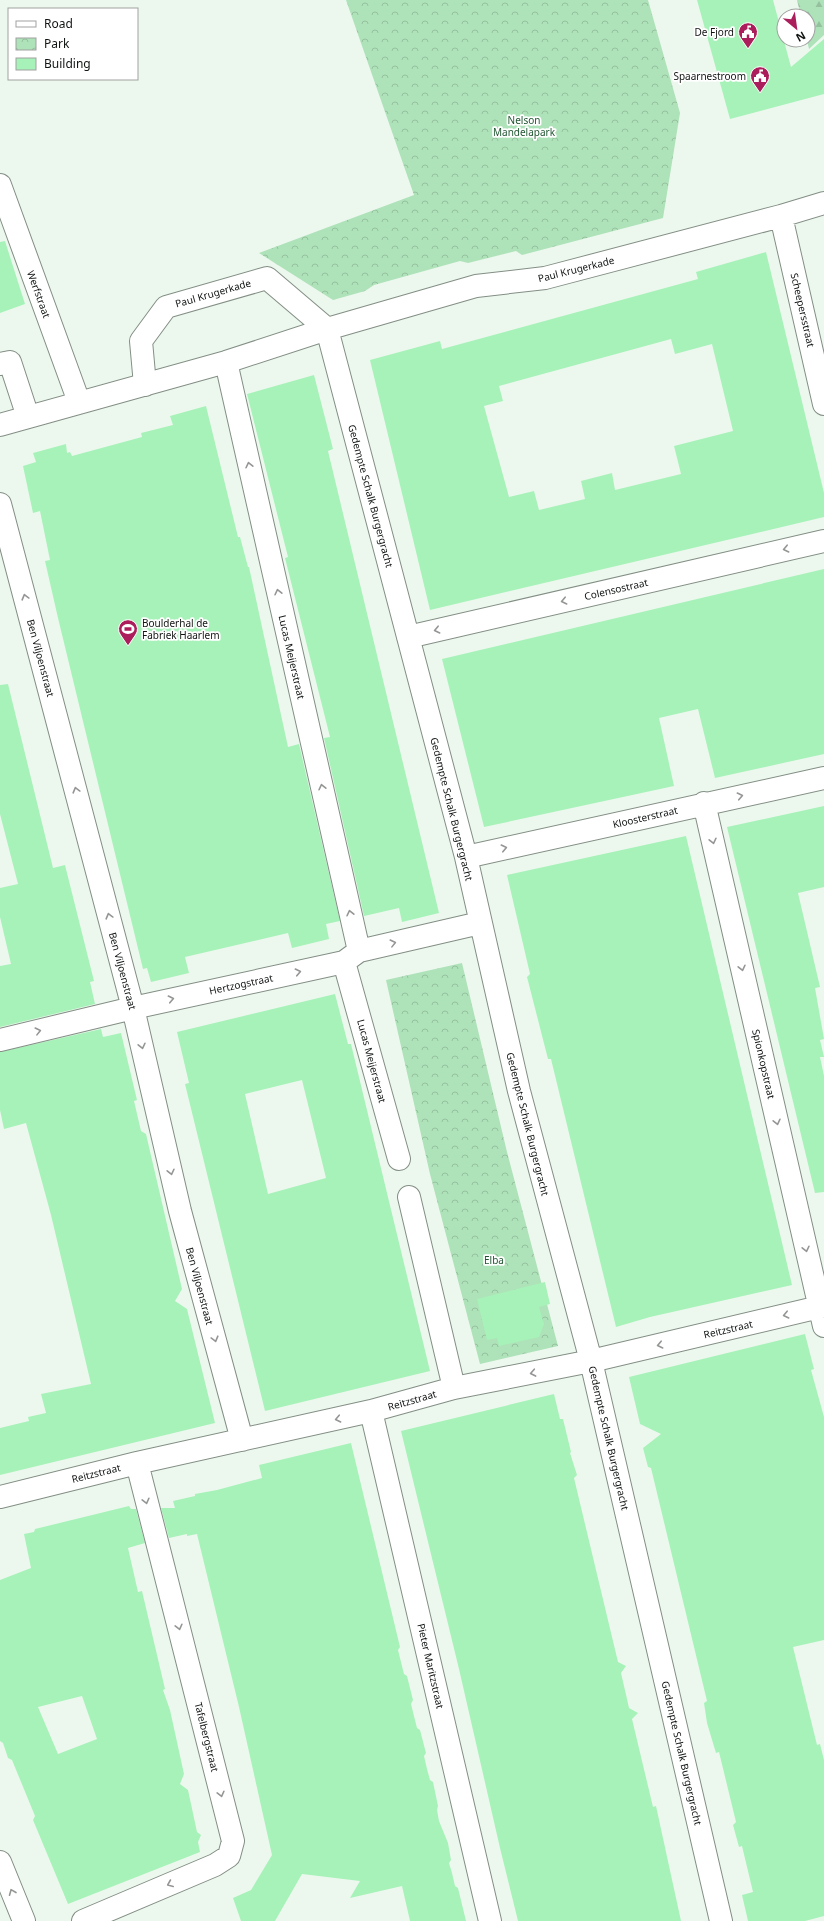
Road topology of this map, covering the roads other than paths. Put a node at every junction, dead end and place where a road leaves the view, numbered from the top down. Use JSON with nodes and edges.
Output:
{"nodes":[{"id":1,"x":0,"y":185,"type":"edge"},
{"id":2,"x":824,"y":203,"type":"edge"},
{"id":3,"x":781,"y":216,"type":"junction"},
{"id":4,"x":327,"y":329,"type":"junction"},
{"id":5,"x":226,"y":362,"type":"junction"},
{"id":6,"x":5,"y":363,"type":"edge"},
{"id":7,"x":145,"y":385,"type":"junction"},
{"id":8,"x":79,"y":402,"type":"junction"},
{"id":9,"x":824,"y":404,"type":"edge"},
{"id":10,"x":28,"y":417,"type":"junction"},
{"id":11,"x":0,"y":425,"type":"edge"},
{"id":12,"x":0,"y":504,"type":"edge"},
{"id":13,"x":824,"y":541,"type":"edge"},
{"id":14,"x":408,"y":637,"type":"junction"},
{"id":15,"x":824,"y":778,"type":"edge"},
{"id":16,"x":704,"y":803,"type":"junction"},
{"id":17,"x":466,"y":857,"type":"junction"},
{"id":18,"x":480,"y":923,"type":"junction"},
{"id":19,"x":352,"y":957,"type":"junction"},
{"id":20,"x":133,"y":1008,"type":"junction"},
{"id":21,"x":0,"y":1040,"type":"edge"},
{"id":22,"x":399,"y":1159,"type":"dead end"},
{"id":23,"x":409,"y":1197,"type":"dead end"},
{"id":24,"x":822,"y":1313,"type":"edge"},
{"id":25,"x":591,"y":1361,"type":"junction"},
{"id":26,"x":454,"y":1388,"type":"junction"},
{"id":27,"x":372,"y":1411,"type":"junction"},
{"id":28,"x":242,"y":1440,"type":"junction"},
{"id":29,"x":137,"y":1463,"type":"junction"},
{"id":30,"x":0,"y":1497,"type":"edge"},
{"id":31,"x":0,"y":1862,"type":"edge"},
{"id":32,"x":24,"y":1921,"type":"edge"},
{"id":33,"x":84,"y":1921,"type":"edge"},
{"id":34,"x":490,"y":1921,"type":"edge"},
{"id":35,"x":721,"y":1921,"type":"edge"}],
"edges":[{"from":1,"to":8,"type":"street","name":"Werfstraat"},
{"from":2,"to":3,"type":"street","name":"Paul Krugerkade"},
{"from":3,"to":4,"type":"street","name":"Paul Krugerkade"},
{"from":3,"to":9,"type":"street","name":"Scheepersstraat"},
{"from":4,"to":5,"type":"street","name":"Paul Krugerkade"},
{"from":4,"to":7,"type":"street","name":"Paul Krugerkade"},
{"from":4,"to":14,"type":"street","name":"Gedempte Schalk Burgergracht"},
{"from":5,"to":7,"type":"street","name":"Paul Krugerkade"},
{"from":19,"to":5,"type":"street","name":"Lucas Meijerstraat","one_way":true},
{"from":6,"to":10,"type":"street"},
{"from":7,"to":8,"type":"street","name":"Paul Krugerkade"},
{"from":8,"to":10,"type":"street","name":"Paul Krugerkade"},
{"from":10,"to":11,"type":"street","name":"Paul Krugerkade"},
{"from":20,"to":12,"type":"street","name":"Ben Viljoenstraat","one_way":true},
{"from":13,"to":14,"type":"street","name":"Colensostraat","one_way":true},
{"from":14,"to":17,"type":"street","name":"Gedempte Schalk Burgergracht"},
{"from":16,"to":15,"type":"street","name":"Kloosterstraat","one_way":true},
{"from":17,"to":16,"type":"street","name":"Kloosterstraat","one_way":true},
{"from":16,"to":24,"type":"street","name":"Spionkopstraat","one_way":true},
{"from":17,"to":18,"type":"street","name":"Gedempte Schalk Burgergracht"},
{"from":19,"to":18,"type":"street","name":"Hertzogstraat","one_way":true},
{"from":18,"to":25,"type":"street","name":"Gedempte Schalk Burgergracht"},
{"from":20,"to":19,"type":"street","name":"Hertzogstraat","one_way":true},
{"from":19,"to":22,"type":"street","name":"Lucas Meijerstraat"},
{"from":21,"to":20,"type":"street","name":"Hertzogstraat","one_way":true},
{"from":20,"to":28,"type":"street","name":"Ben Viljoenstraat","one_way":true},
{"from":23,"to":26,"type":"street"},
{"from":24,"to":25,"type":"street","name":"Reitzstraat","one_way":true},
{"from":25,"to":26,"type":"street","name":"Reitzstraat","one_way":true},
{"from":25,"to":35,"type":"street","name":"Gedempte Schalk Burgergracht"},
{"from":26,"to":27,"type":"street","name":"Reitzstraat"},
{"from":27,"to":28,"type":"street","name":"Reitzstraat","one_way":true},
{"from":27,"to":34,"type":"street","name":"Pieter Maritzstraat"},
{"from":28,"to":29,"type":"street","name":"Reitzstraat"},
{"from":29,"to":30,"type":"street","name":"Reitzstraat"},
{"from":29,"to":33,"type":"street","name":"Tafelbergstraat","one_way":true},
{"from":32,"to":31,"type":"street","one_way":true}]}
